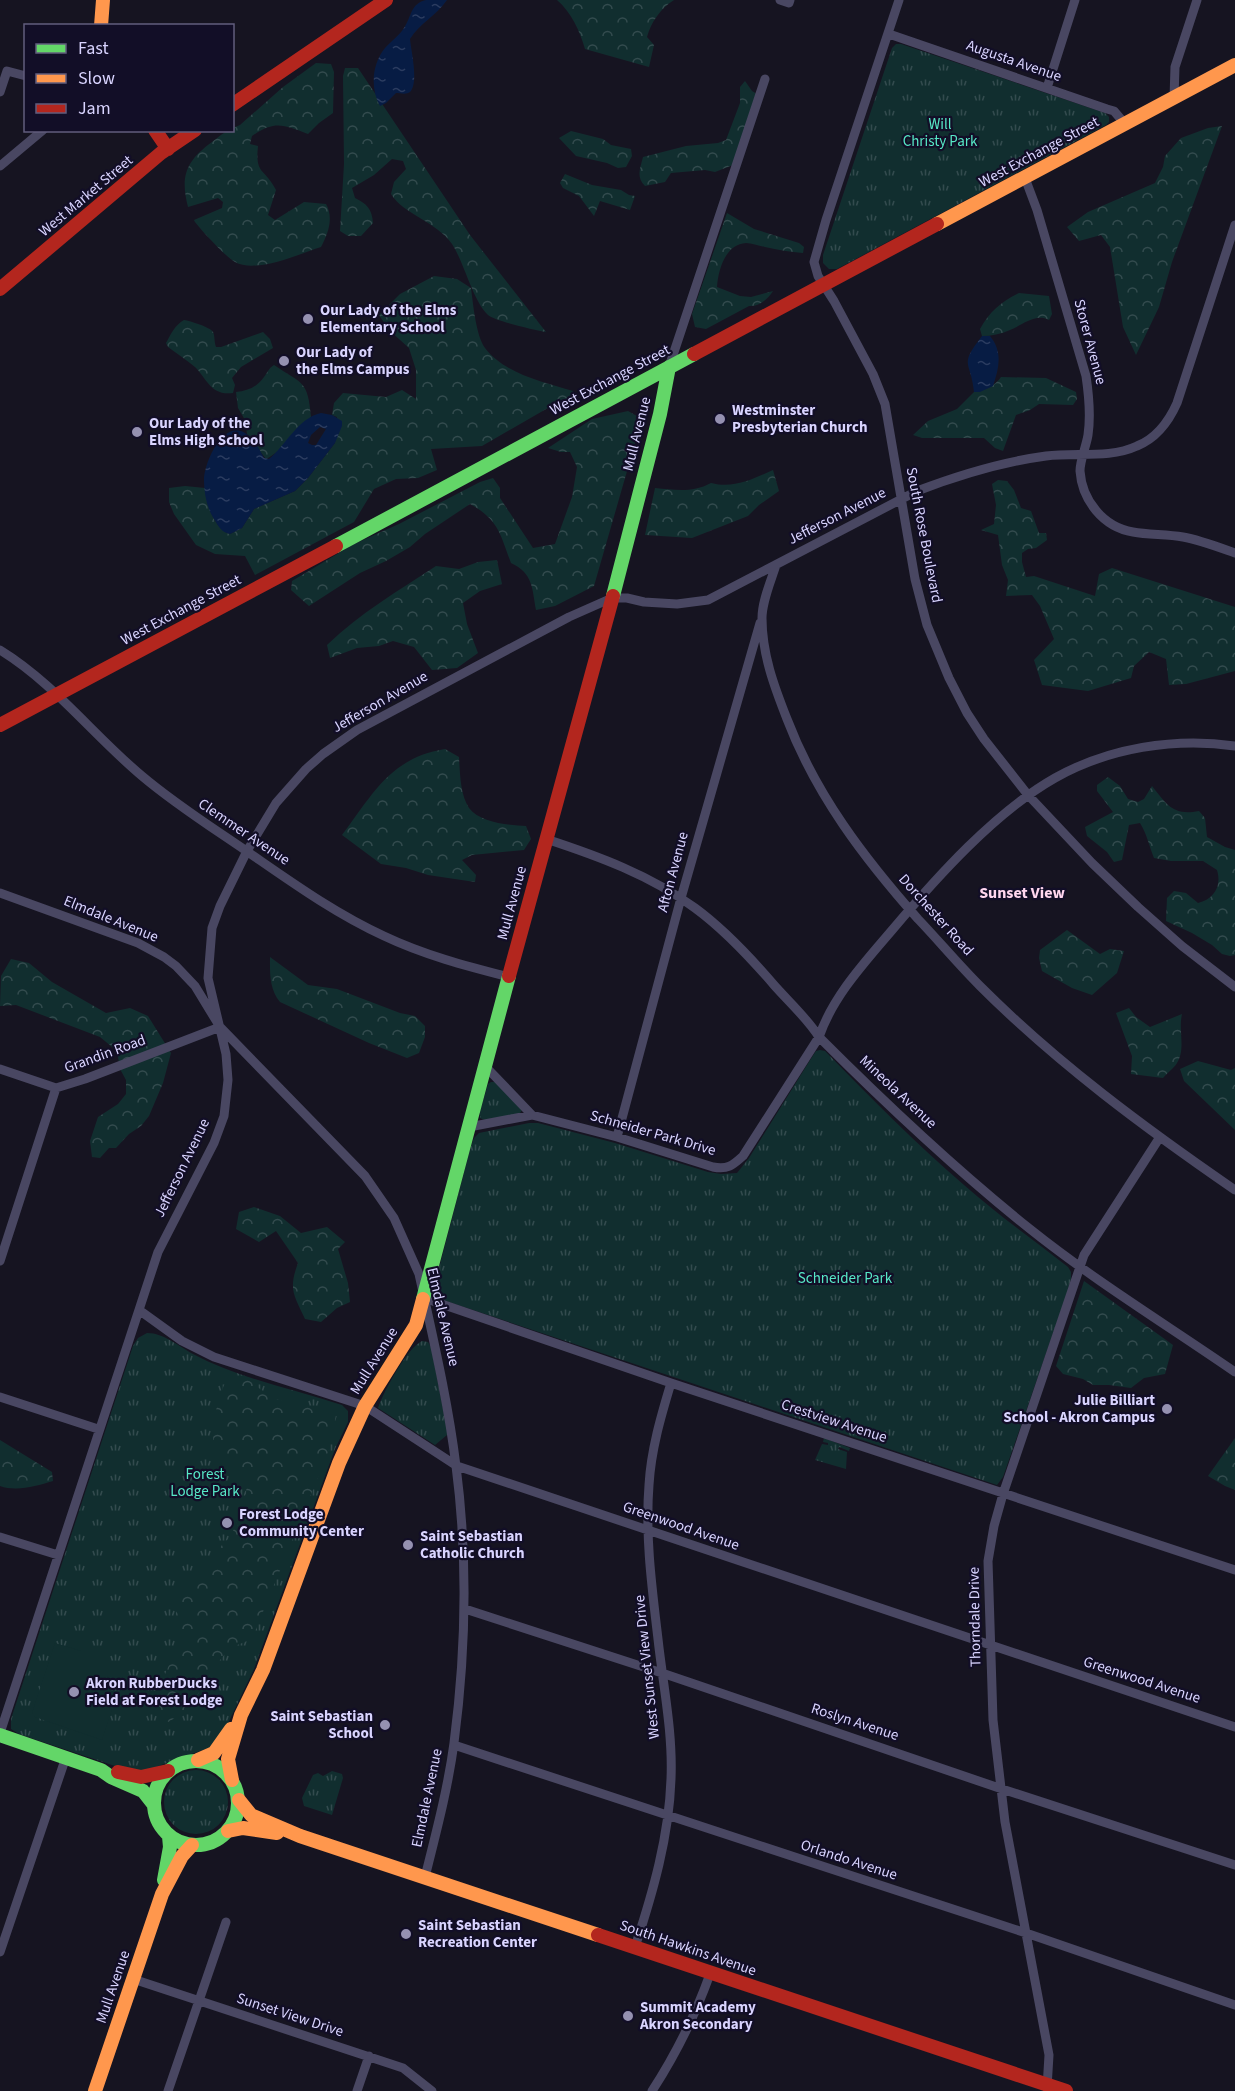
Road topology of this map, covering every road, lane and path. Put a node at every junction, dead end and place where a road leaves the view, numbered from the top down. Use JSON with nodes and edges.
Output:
{"nodes":[{"id":1,"x":103,"y":0,"type":"edge"},
{"id":2,"x":386,"y":0,"type":"edge"},
{"id":3,"x":899,"y":0,"type":"edge"},
{"id":4,"x":1075,"y":0,"type":"edge"},
{"id":5,"x":1197,"y":0,"type":"edge"},
{"id":6,"x":100,"y":24,"type":"edge"},
{"id":7,"x":889,"y":34,"type":"junction"},
{"id":8,"x":1235,"y":65,"type":"edge"},
{"id":9,"x":24,"y":75,"type":"edge"},
{"id":10,"x":765,"y":79,"type":"dead end"},
{"id":11,"x":1047,"y":88,"type":"junction"},
{"id":12,"x":0,"y":92,"type":"edge"},
{"id":13,"x":1174,"y":98,"type":"junction"},
{"id":14,"x":234,"y":104,"type":"edge"},
{"id":15,"x":1125,"y":124,"type":"junction"},
{"id":16,"x":41,"y":132,"type":"edge"},
{"id":17,"x":156,"y":132,"type":"edge"},
{"id":18,"x":192,"y":132,"type":"edge"},
{"id":19,"x":168,"y":149,"type":"junction"},
{"id":20,"x":0,"y":166,"type":"edge"},
{"id":21,"x":1025,"y":178,"type":"junction"},
{"id":22,"x":1235,"y":225,"type":"edge"},
{"id":23,"x":824,"y":284,"type":"junction"},
{"id":24,"x":0,"y":290,"type":"edge"},
{"id":25,"x":669,"y":367,"type":"junction"},
{"id":26,"x":1084,"y":454,"type":"junction"},
{"id":27,"x":901,"y":500,"type":"junction"},
{"id":28,"x":1235,"y":553,"type":"edge"},
{"id":29,"x":776,"y":565,"type":"junction"},
{"id":30,"x":612,"y":598,"type":"junction"},
{"id":31,"x":762,"y":615,"type":"junction"},
{"id":32,"x":0,"y":650,"type":"edge"},
{"id":33,"x":57,"y":695,"type":"junction"},
{"id":34,"x":0,"y":725,"type":"edge"},
{"id":35,"x":1235,"y":746,"type":"edge"},
{"id":36,"x":1028,"y":795,"type":"junction"},
{"id":37,"x":546,"y":839,"type":"junction"},
{"id":38,"x":247,"y":851,"type":"junction"},
{"id":39,"x":0,"y":893,"type":"edge"},
{"id":40,"x":681,"y":898,"type":"junction"},
{"id":41,"x":910,"y":909,"type":"junction"},
{"id":42,"x":509,"y":977,"type":"junction"},
{"id":43,"x":1235,"y":987,"type":"edge"},
{"id":44,"x":220,"y":1027,"type":"junction"},
{"id":45,"x":819,"y":1037,"type":"junction"},
{"id":46,"x":485,"y":1066,"type":"junction"},
{"id":47,"x":0,"y":1069,"type":"edge"},
{"id":48,"x":56,"y":1088,"type":"junction"},
{"id":49,"x":532,"y":1115,"type":"junction"},
{"id":50,"x":469,"y":1127,"type":"junction"},
{"id":51,"x":617,"y":1137,"type":"junction"},
{"id":52,"x":1160,"y":1137,"type":"junction"},
{"id":53,"x":1235,"y":1190,"type":"edge"},
{"id":54,"x":0,"y":1261,"type":"edge"},
{"id":55,"x":1081,"y":1267,"type":"junction"},
{"id":56,"x":424,"y":1298,"type":"junction"},
{"id":57,"x":139,"y":1311,"type":"junction"},
{"id":58,"x":1235,"y":1372,"type":"edge"},
{"id":59,"x":671,"y":1383,"type":"junction"},
{"id":60,"x":0,"y":1397,"type":"edge"},
{"id":61,"x":365,"y":1406,"type":"junction"},
{"id":62,"x":98,"y":1429,"type":"junction"},
{"id":63,"x":457,"y":1466,"type":"junction"},
{"id":64,"x":1004,"y":1494,"type":"junction"},
{"id":65,"x":648,"y":1531,"type":"junction"},
{"id":66,"x":0,"y":1537,"type":"edge"},
{"id":67,"x":58,"y":1555,"type":"junction"},
{"id":68,"x":1235,"y":1570,"type":"edge"},
{"id":69,"x":465,"y":1609,"type":"junction"},
{"id":70,"x":990,"y":1645,"type":"junction"},
{"id":71,"x":662,"y":1673,"type":"junction"},
{"id":72,"x":241,"y":1715,"type":"junction"},
{"id":73,"x":1235,"y":1727,"type":"edge"},
{"id":74,"x":0,"y":1734,"type":"edge"},
{"id":75,"x":453,"y":1745,"type":"junction"},
{"id":76,"x":66,"y":1757,"type":"junction"},
{"id":77,"x":197,"y":1760,"type":"junction"},
{"id":78,"x":101,"y":1770,"type":"junction"},
{"id":79,"x":168,"y":1771,"type":"junction"},
{"id":80,"x":232,"y":1780,"type":"junction"},
{"id":81,"x":1002,"y":1789,"type":"junction"},
{"id":82,"x":239,"y":1800,"type":"junction"},
{"id":83,"x":154,"y":1806,"type":"junction"},
{"id":84,"x":669,"y":1815,"type":"junction"},
{"id":85,"x":228,"y":1831,"type":"junction"},
{"id":86,"x":169,"y":1836,"type":"junction"},
{"id":87,"x":300,"y":1836,"type":"junction"},
{"id":88,"x":192,"y":1845,"type":"junction"},
{"id":89,"x":1235,"y":1865,"type":"edge"},
{"id":90,"x":425,"y":1876,"type":"junction"},
{"id":91,"x":162,"y":1894,"type":"junction"},
{"id":92,"x":226,"y":1922,"type":"dead end"},
{"id":93,"x":1026,"y":1934,"type":"junction"},
{"id":94,"x":635,"y":1947,"type":"junction"},
{"id":95,"x":0,"y":1952,"type":"edge"},
{"id":96,"x":710,"y":1974,"type":"junction"},
{"id":97,"x":133,"y":1979,"type":"junction"},
{"id":98,"x":199,"y":2000,"type":"junction"},
{"id":99,"x":1235,"y":2005,"type":"edge"},
{"id":100,"x":369,"y":2056,"type":"junction"},
{"id":101,"x":1048,"y":2088,"type":"edge"},
{"id":102,"x":95,"y":2091,"type":"edge"},
{"id":103,"x":168,"y":2091,"type":"edge"},
{"id":104,"x":357,"y":2091,"type":"edge"},
{"id":105,"x":432,"y":2091,"type":"edge"},
{"id":106,"x":652,"y":2091,"type":"edge"},
{"id":107,"x":1066,"y":2091,"type":"edge"}],
"edges":[{"from":1,"to":6,"type":"main road"},
{"from":2,"to":14,"type":"main road"},
{"from":3,"to":7,"type":"street","name":"South Rose Boulevard"},
{"from":4,"to":11,"type":"street"},
{"from":5,"to":13,"type":"street"},
{"from":7,"to":11,"type":"street","name":"Augusta Avenue"},
{"from":7,"to":23,"type":"street","name":"South Rose Boulevard"},
{"from":8,"to":13,"type":"main road","name":"West Exchange Street"},
{"from":9,"to":12,"type":"street"},
{"from":10,"to":25,"type":"street","name":"Mull Avenue"},
{"from":11,"to":15,"type":"street","name":"Augusta Avenue"},
{"from":13,"to":15,"type":"main road","name":"West Exchange Street"},
{"from":15,"to":21,"type":"main road","name":"West Exchange Street"},
{"from":16,"to":20,"type":"street"},
{"from":17,"to":19,"type":"main road"},
{"from":18,"to":19,"type":"main road","name":"West Market Street"},
{"from":19,"to":24,"type":"main road","name":"West Market Street"},
{"from":21,"to":23,"type":"main road","name":"West Exchange Street"},
{"from":21,"to":26,"type":"street","name":"Storer Avenue"},
{"from":22,"to":26,"type":"street","name":"Jefferson Avenue"},
{"from":23,"to":25,"type":"main road","name":"West Exchange Street"},
{"from":23,"to":27,"type":"street","name":"South Rose Boulevard"},
{"from":25,"to":30,"type":"main road","name":"Mull Avenue"},
{"from":25,"to":33,"type":"main road","name":"West Exchange Street"},
{"from":26,"to":27,"type":"street","name":"Jefferson Avenue"},
{"from":26,"to":28,"type":"street","name":"Storer Avenue"},
{"from":27,"to":29,"type":"street","name":"Jefferson Avenue"},
{"from":27,"to":36,"type":"street","name":"South Rose Boulevard"},
{"from":29,"to":30,"type":"street","name":"Jefferson Avenue"},
{"from":29,"to":31,"type":"street","name":"Dorchester Road"},
{"from":30,"to":37,"type":"main road","name":"Mull Avenue"},
{"from":30,"to":38,"type":"street","name":"Jefferson Avenue"},
{"from":31,"to":40,"type":"street","name":"Afton Avenue"},
{"from":31,"to":41,"type":"street","name":"Dorchester Road"},
{"from":32,"to":33,"type":"street","name":"Clemmer Avenue"},
{"from":33,"to":34,"type":"main road","name":"West Exchange Street"},
{"from":33,"to":38,"type":"street","name":"Clemmer Avenue"},
{"from":35,"to":36,"type":"street"},
{"from":36,"to":41,"type":"street"},
{"from":36,"to":43,"type":"street","name":"South Rose Boulevard"},
{"from":37,"to":40,"type":"street","name":"Mineola Avenue"},
{"from":37,"to":42,"type":"main road","name":"Mull Avenue"},
{"from":38,"to":42,"type":"street","name":"Clemmer Avenue"},
{"from":38,"to":44,"type":"street","name":"Jefferson Avenue"},
{"from":39,"to":44,"type":"street","name":"Elmdale Avenue"},
{"from":40,"to":45,"type":"street","name":"Mineola Avenue"},
{"from":40,"to":51,"type":"street","name":"Afton Avenue"},
{"from":41,"to":45,"type":"street"},
{"from":41,"to":52,"type":"street","name":"Dorchester Road"},
{"from":42,"to":46,"type":"main road","name":"Mull Avenue"},
{"from":44,"to":48,"type":"street","name":"Grandin Road"},
{"from":44,"to":56,"type":"street","name":"Elmdale Avenue"},
{"from":44,"to":57,"type":"street","name":"Jefferson Avenue"},
{"from":45,"to":51,"type":"street","name":"Schneider Park Drive"},
{"from":45,"to":55,"type":"street","name":"Mineola Avenue"},
{"from":46,"to":49,"type":"street"},
{"from":46,"to":50,"type":"main road","name":"Mull Avenue"},
{"from":47,"to":48,"type":"street","name":"Grandin Road"},
{"from":48,"to":54,"type":"street"},
{"from":49,"to":50,"type":"street","name":"Schneider Park Drive"},
{"from":49,"to":51,"type":"street","name":"Schneider Park Drive"},
{"from":50,"to":56,"type":"main road","name":"Mull Avenue"},
{"from":52,"to":53,"type":"street","name":"Dorchester Road"},
{"from":52,"to":55,"type":"street","name":"Thorndale Drive"},
{"from":55,"to":58,"type":"street","name":"Mineola Avenue"},
{"from":55,"to":64,"type":"street","name":"Thorndale Drive"},
{"from":56,"to":59,"type":"street","name":"Crestview Avenue"},
{"from":56,"to":61,"type":"main road","name":"Mull Avenue"},
{"from":56,"to":63,"type":"street","name":"Elmdale Avenue"},
{"from":57,"to":61,"type":"street","name":"Greenwood Avenue"},
{"from":57,"to":62,"type":"street","name":"Jefferson Avenue"},
{"from":59,"to":64,"type":"street","name":"Crestview Avenue"},
{"from":59,"to":65,"type":"street","name":"West Sunset View Drive"},
{"from":60,"to":62,"type":"street"},
{"from":61,"to":63,"type":"street","name":"Greenwood Avenue"},
{"from":61,"to":72,"type":"main road","name":"Mull Avenue"},
{"from":62,"to":67,"type":"street","name":"Jefferson Avenue"},
{"from":63,"to":65,"type":"street","name":"Greenwood Avenue"},
{"from":63,"to":69,"type":"street","name":"Elmdale Avenue"},
{"from":64,"to":68,"type":"street","name":"Crestview Avenue"},
{"from":64,"to":70,"type":"street","name":"Thorndale Drive"},
{"from":65,"to":70,"type":"street","name":"Greenwood Avenue"},
{"from":65,"to":71,"type":"street","name":"West Sunset View Drive"},
{"from":66,"to":67,"type":"street"},
{"from":67,"to":74,"type":"street","name":"Jefferson Avenue"},
{"from":69,"to":71,"type":"street","name":"Roslyn Avenue"},
{"from":69,"to":75,"type":"street","name":"Elmdale Avenue"},
{"from":70,"to":73,"type":"street","name":"Greenwood Avenue"},
{"from":70,"to":81,"type":"street","name":"Thorndale Drive"},
{"from":71,"to":81,"type":"street","name":"Roslyn Avenue"},
{"from":71,"to":84,"type":"street","name":"West Sunset View Drive"},
{"from":72,"to":77,"type":"main road","name":"Mull Avenue"},
{"from":72,"to":80,"type":"main road","name":"Mull Avenue"},
{"from":74,"to":76,"type":"main road"},
{"from":75,"to":84,"type":"street","name":"Orlando Avenue"},
{"from":75,"to":90,"type":"street","name":"Elmdale Avenue"},
{"from":76,"to":78,"type":"main road"},
{"from":76,"to":95,"type":"street"},
{"from":77,"to":79,"type":"main road"},
{"from":77,"to":80,"type":"main road"},
{"from":78,"to":79,"type":"main road"},
{"from":78,"to":83,"type":"main road"},
{"from":79,"to":83,"type":"main road"},
{"from":80,"to":82,"type":"main road"},
{"from":81,"to":89,"type":"street","name":"Roslyn Avenue"},
{"from":81,"to":93,"type":"street","name":"Thorndale Drive"},
{"from":82,"to":85,"type":"main road"},
{"from":82,"to":87,"type":"main road","name":"South Hawkins Avenue"},
{"from":83,"to":86,"type":"main road"},
{"from":84,"to":93,"type":"street","name":"Orlando Avenue"},
{"from":84,"to":94,"type":"street","name":"West Sunset View Drive"},
{"from":85,"to":87,"type":"main road","name":"South Hawkins Avenue"},
{"from":85,"to":88,"type":"main road"},
{"from":86,"to":88,"type":"main road"},
{"from":86,"to":91,"type":"main road","name":"Mull Avenue"},
{"from":87,"to":90,"type":"main road","name":"South Hawkins Avenue"},
{"from":88,"to":91,"type":"main road","name":"Mull Avenue"},
{"from":90,"to":94,"type":"main road","name":"South Hawkins Avenue"},
{"from":91,"to":97,"type":"main road","name":"Mull Avenue"},
{"from":92,"to":98,"type":"street"},
{"from":93,"to":99,"type":"street","name":"Orlando Avenue"},
{"from":93,"to":101,"type":"street","name":"Thorndale Drive"},
{"from":94,"to":96,"type":"main road","name":"South Hawkins Avenue"},
{"from":96,"to":101,"type":"main road","name":"South Hawkins Avenue"},
{"from":96,"to":106,"type":"street"},
{"from":97,"to":98,"type":"street","name":"Sunset View Drive"},
{"from":97,"to":102,"type":"main road","name":"Mull Avenue"},
{"from":98,"to":100,"type":"street","name":"Sunset View Drive"},
{"from":98,"to":103,"type":"street"},
{"from":100,"to":104,"type":"street"},
{"from":100,"to":105,"type":"street","name":"Sunset View Drive"},
{"from":101,"to":107,"type":"main road","name":"South Hawkins Avenue"}]}
